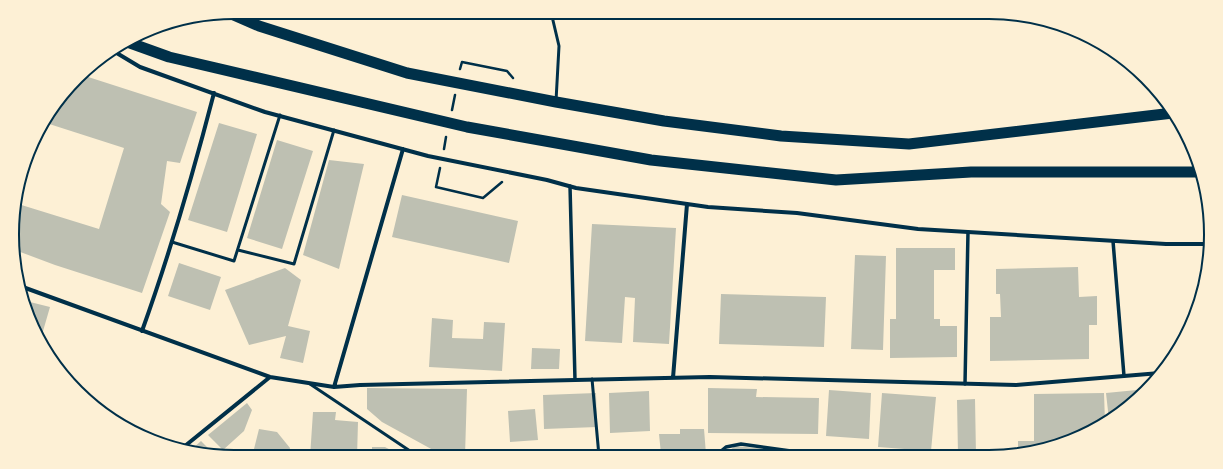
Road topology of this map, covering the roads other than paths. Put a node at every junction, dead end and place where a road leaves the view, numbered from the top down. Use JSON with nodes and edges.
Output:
{"nodes":[{"id":1,"x":243,"y":19,"type":"edge"},
{"id":2,"x":553,"y":19,"type":"edge"},
{"id":3,"x":133,"y":44,"type":"edge"},
{"id":4,"x":118,"y":54,"type":"edge"},
{"id":5,"x":214,"y":93,"type":"junction"},
{"id":6,"x":556,"y":102,"type":"junction"},
{"id":7,"x":280,"y":115,"type":"junction"},
{"id":8,"x":1168,"y":115,"type":"edge"},
{"id":9,"x":334,"y":130,"type":"junction"},
{"id":10,"x":403,"y":149,"type":"junction"},
{"id":11,"x":1195,"y":172,"type":"edge"},
{"id":12,"x":570,"y":186,"type":"junction"},
{"id":13,"x":687,"y":204,"type":"junction"},
{"id":14,"x":968,"y":232,"type":"junction"},
{"id":15,"x":1112,"y":241,"type":"junction"},
{"id":16,"x":172,"y":242,"type":"junction"},
{"id":17,"x":1204,"y":244,"type":"edge"},
{"id":18,"x":238,"y":250,"type":"junction"},
{"id":19,"x":26,"y":288,"type":"edge"},
{"id":20,"x":142,"y":331,"type":"junction"},
{"id":21,"x":1154,"y":374,"type":"edge"},
{"id":22,"x":1124,"y":376,"type":"junction"},
{"id":23,"x":270,"y":377,"type":"junction"},
{"id":24,"x":673,"y":378,"type":"junction"},
{"id":25,"x":592,"y":379,"type":"junction"},
{"id":26,"x":575,"y":380,"type":"junction"},
{"id":27,"x":308,"y":383,"type":"junction"},
{"id":28,"x":966,"y":384,"type":"junction"},
{"id":29,"x":334,"y":387,"type":"junction"},
{"id":30,"x":186,"y":445,"type":"edge"},
{"id":31,"x":410,"y":450,"type":"edge"},
{"id":32,"x":598,"y":450,"type":"edge"},
{"id":33,"x":722,"y":450,"type":"edge"},
{"id":34,"x":784,"y":450,"type":"edge"}],
"edges":[{"from":1,"to":6,"type":"highway"},
{"from":2,"to":6,"type":"lane"},
{"from":3,"to":11,"type":"highway"},
{"from":4,"to":5,"type":"street"},
{"from":5,"to":7,"type":"street"},
{"from":5,"to":16,"type":"street"},
{"from":6,"to":8,"type":"highway"},
{"from":7,"to":9,"type":"street"},
{"from":7,"to":18,"type":"lane"},
{"from":9,"to":10,"type":"street"},
{"from":9,"to":18,"type":"lane"},
{"from":10,"to":12,"type":"street"},
{"from":10,"to":29,"type":"street"},
{"from":12,"to":13,"type":"street"},
{"from":12,"to":26,"type":"street"},
{"from":13,"to":14,"type":"street"},
{"from":13,"to":24,"type":"street"},
{"from":14,"to":15,"type":"street"},
{"from":14,"to":28,"type":"street"},
{"from":15,"to":17,"type":"street"},
{"from":15,"to":22,"type":"street"},
{"from":16,"to":18,"type":"lane"},
{"from":16,"to":20,"type":"street"},
{"from":19,"to":20,"type":"street"},
{"from":20,"to":23,"type":"street"},
{"from":21,"to":22,"type":"street"},
{"from":22,"to":28,"type":"street"},
{"from":23,"to":27,"type":"street"},
{"from":23,"to":30,"type":"street"},
{"from":24,"to":25,"type":"street"},
{"from":24,"to":28,"type":"street"},
{"from":25,"to":26,"type":"street"},
{"from":25,"to":32,"type":"lane"},
{"from":26,"to":29,"type":"street"},
{"from":27,"to":29,"type":"street"},
{"from":27,"to":31,"type":"lane"},
{"from":33,"to":34,"type":"street"}]}
